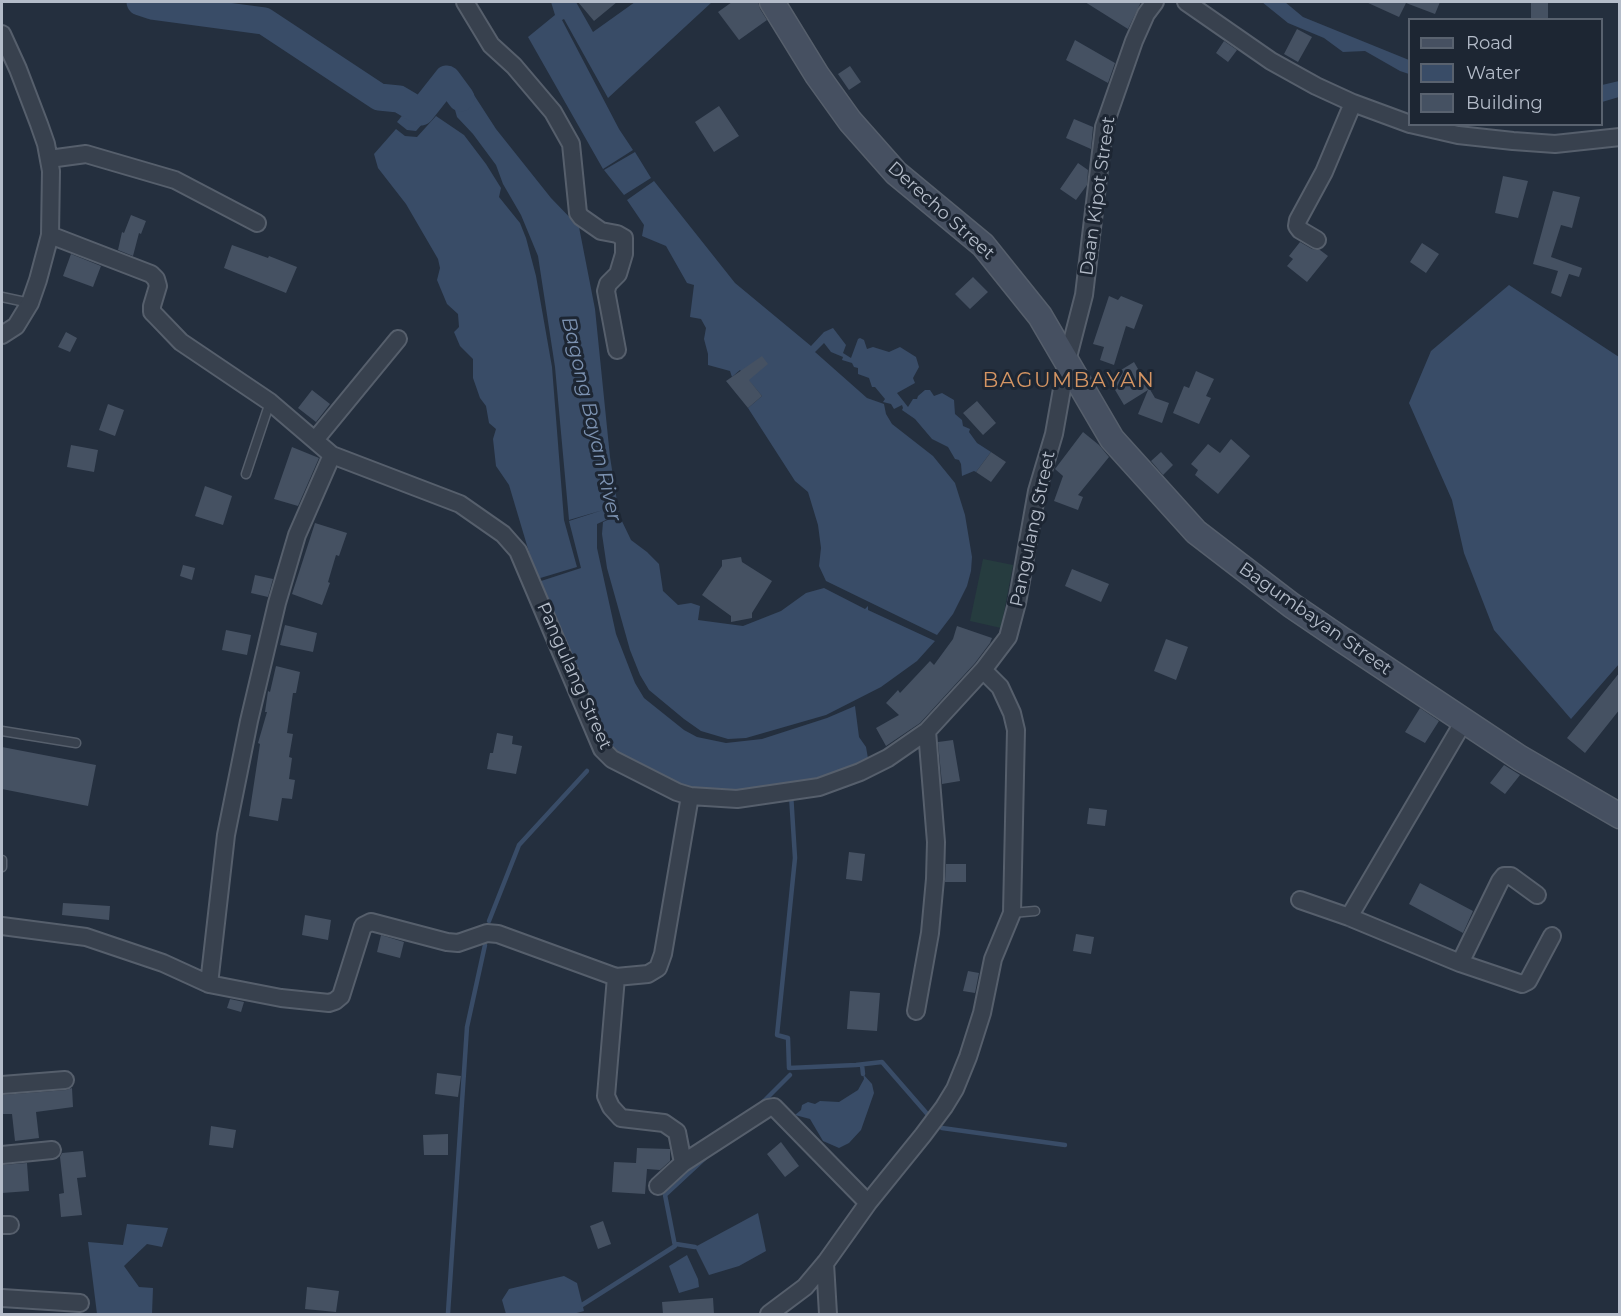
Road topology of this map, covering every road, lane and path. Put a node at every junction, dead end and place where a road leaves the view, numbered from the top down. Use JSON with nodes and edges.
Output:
{"nodes":[{"id":1,"x":465,"y":2,"type":"edge"},
{"id":2,"x":772,"y":2,"type":"edge"},
{"id":3,"x":1155,"y":2,"type":"edge"},
{"id":4,"x":1186,"y":2,"type":"edge"},
{"id":5,"x":2,"y":34,"type":"edge"},
{"id":6,"x":1353,"y":103,"type":"junction"},
{"id":7,"x":1408,"y":123,"type":"edge"},
{"id":8,"x":1419,"y":126,"type":"edge"},
{"id":9,"x":1620,"y":136,"type":"edge"},
{"id":10,"x":49,"y":159,"type":"junction"},
{"id":11,"x":257,"y":223,"type":"dead end"},
{"id":12,"x":50,"y":235,"type":"junction"},
{"id":13,"x":1317,"y":240,"type":"dead end"},
{"id":14,"x":2,"y":297,"type":"edge"},
{"id":15,"x":30,"y":303,"type":"junction"},
{"id":16,"x":2,"y":335,"type":"edge"},
{"id":17,"x":398,"y":339,"type":"dead end"},
{"id":18,"x":617,"y":350,"type":"dead end"},
{"id":19,"x":1067,"y":362,"type":"junction"},
{"id":20,"x":270,"y":402,"type":"junction"},
{"id":21,"x":315,"y":440,"type":"junction"},
{"id":22,"x":332,"y":454,"type":"junction"},
{"id":23,"x":246,"y":474,"type":"dead end"},
{"id":24,"x":983,"y":670,"type":"junction"},
{"id":25,"x":1464,"y":721,"type":"junction"},
{"id":26,"x":2,"y":731,"type":"edge"},
{"id":27,"x":927,"y":731,"type":"junction"},
{"id":28,"x":76,"y":743,"type":"dead end"},
{"id":29,"x":690,"y":796,"type":"junction"},
{"id":30,"x":1620,"y":816,"type":"edge"},
{"id":31,"x":2,"y":860,"type":"edge"},
{"id":32,"x":2,"y":867,"type":"edge"},
{"id":33,"x":1538,"y":895,"type":"dead end"},
{"id":34,"x":1300,"y":900,"type":"dead end"},
{"id":35,"x":1035,"y":911,"type":"dead end"},
{"id":36,"x":1012,"y":913,"type":"junction"},
{"id":37,"x":1349,"y":917,"type":"junction"},
{"id":38,"x":2,"y":926,"type":"edge"},
{"id":39,"x":1552,"y":936,"type":"dead end"},
{"id":40,"x":1460,"y":963,"type":"junction"},
{"id":41,"x":616,"y":977,"type":"junction"},
{"id":42,"x":209,"y":984,"type":"junction"},
{"id":43,"x":916,"y":1011,"type":"dead end"},
{"id":44,"x":65,"y":1080,"type":"dead end"},
{"id":45,"x":2,"y":1085,"type":"edge"},
{"id":46,"x":52,"y":1150,"type":"dead end"},
{"id":47,"x":2,"y":1155,"type":"edge"},
{"id":48,"x":683,"y":1163,"type":"junction"},
{"id":49,"x":657,"y":1186,"type":"dead end"},
{"id":50,"x":868,"y":1203,"type":"junction"},
{"id":51,"x":825,"y":1263,"type":"junction"},
{"id":52,"x":2,"y":1298,"type":"edge"},
{"id":53,"x":80,"y":1303,"type":"dead end"},
{"id":54,"x":769,"y":1314,"type":"edge"},
{"id":55,"x":828,"y":1314,"type":"edge"}],
"edges":[{"from":1,"to":18,"type":"street"},
{"from":2,"to":19,"type":"main road","name":"Derecho Street"},
{"from":3,"to":19,"type":"street","name":"Daan Kipot Street"},
{"from":4,"to":6,"type":"street"},
{"from":5,"to":10,"type":"street"},
{"from":6,"to":7,"type":"street"},
{"from":6,"to":13,"type":"street"},
{"from":8,"to":9,"type":"street"},
{"from":10,"to":11,"type":"street"},
{"from":10,"to":12,"type":"street"},
{"from":12,"to":15,"type":"street"},
{"from":12,"to":20,"type":"street","name":"Pangulang Street"},
{"from":14,"to":15,"type":"lane"},
{"from":15,"to":16,"type":"street"},
{"from":17,"to":21,"type":"street"},
{"from":19,"to":24,"type":"street","name":"Pangulang Street"},
{"from":19,"to":25,"type":"main road","name":"Bagumbayan Street"},
{"from":20,"to":21,"type":"street","name":"Pangulang Street"},
{"from":20,"to":23,"type":"lane"},
{"from":21,"to":22,"type":"street","name":"Pangulang Street"},
{"from":22,"to":29,"type":"street","name":"Pangulang Street"},
{"from":22,"to":42,"type":"street"},
{"from":24,"to":27,"type":"street","name":"Pangulang Street"},
{"from":24,"to":36,"type":"street"},
{"from":25,"to":30,"type":"main road","name":"Bagumbayan Street"},
{"from":25,"to":37,"type":"street"},
{"from":26,"to":28,"type":"lane"},
{"from":27,"to":29,"type":"street","name":"Pangulang Street"},
{"from":27,"to":43,"type":"street"},
{"from":29,"to":41,"type":"street"},
{"from":31,"to":32,"type":"lane"},
{"from":33,"to":40,"type":"street"},
{"from":34,"to":37,"type":"street"},
{"from":35,"to":36,"type":"lane"},
{"from":36,"to":50,"type":"street"},
{"from":37,"to":40,"type":"street"},
{"from":38,"to":42,"type":"street"},
{"from":39,"to":40,"type":"street"},
{"from":41,"to":42,"type":"street"},
{"from":41,"to":48,"type":"street"},
{"from":44,"to":45,"type":"street"},
{"from":46,"to":47,"type":"street"},
{"from":48,"to":49,"type":"street"},
{"from":48,"to":50,"type":"street"},
{"from":50,"to":51,"type":"street"},
{"from":51,"to":54,"type":"street"},
{"from":51,"to":55,"type":"street"},
{"from":52,"to":53,"type":"street"}]}
